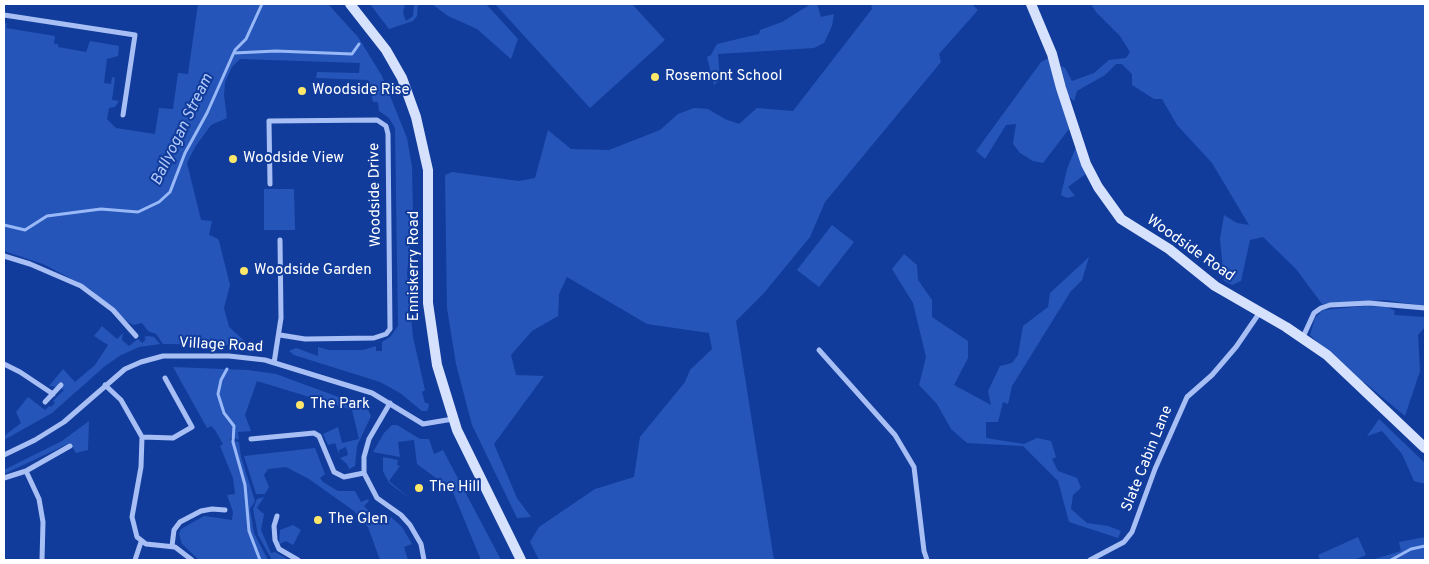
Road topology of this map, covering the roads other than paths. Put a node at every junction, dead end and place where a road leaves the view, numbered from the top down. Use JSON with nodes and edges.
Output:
{"nodes":[{"id":1,"x":350,"y":4,"type":"edge"},
{"id":2,"x":1030,"y":4,"type":"edge"},
{"id":3,"x":4,"y":14,"type":"edge"},
{"id":4,"x":124,"y":115,"type":"dead end"},
{"id":5,"x":270,"y":184,"type":"dead end"},
{"id":6,"x":280,"y":240,"type":"dead end"},
{"id":7,"x":4,"y":256,"type":"edge"},
{"id":8,"x":1425,"y":308,"type":"edge"},
{"id":9,"x":1260,"y":312,"type":"junction"},
{"id":10,"x":280,"y":335,"type":"junction"},
{"id":11,"x":136,"y":336,"type":"dead end"},
{"id":12,"x":1302,"y":337,"type":"junction"},
{"id":13,"x":819,"y":350,"type":"dead end"},
{"id":14,"x":274,"y":363,"type":"junction"},
{"id":15,"x":4,"y":364,"type":"edge"},
{"id":16,"x":165,"y":378,"type":"dead end"},
{"id":17,"x":61,"y":385,"type":"dead end"},
{"id":18,"x":105,"y":385,"type":"junction"},
{"id":19,"x":53,"y":394,"type":"junction"},
{"id":20,"x":45,"y":402,"type":"dead end"},
{"id":21,"x":390,"y":403,"type":"junction"},
{"id":22,"x":452,"y":419,"type":"junction"},
{"id":23,"x":142,"y":438,"type":"junction"},
{"id":24,"x":251,"y":439,"type":"dead end"},
{"id":25,"x":70,"y":446,"type":"dead end"},
{"id":26,"x":1425,"y":448,"type":"edge"},
{"id":27,"x":4,"y":455,"type":"edge"},
{"id":28,"x":26,"y":471,"type":"junction"},
{"id":29,"x":364,"y":474,"type":"junction"},
{"id":30,"x":4,"y":478,"type":"edge"},
{"id":31,"x":225,"y":510,"type":"dead end"},
{"id":32,"x":277,"y":516,"type":"dead end"},
{"id":33,"x":141,"y":542,"type":"junction"},
{"id":34,"x":172,"y":546,"type":"junction"},
{"id":35,"x":42,"y":560,"type":"edge"},
{"id":36,"x":135,"y":560,"type":"edge"},
{"id":37,"x":192,"y":560,"type":"edge"},
{"id":38,"x":298,"y":560,"type":"edge"},
{"id":39,"x":424,"y":560,"type":"edge"},
{"id":40,"x":520,"y":560,"type":"edge"},
{"id":41,"x":927,"y":560,"type":"edge"},
{"id":42,"x":1090,"y":560,"type":"edge"}],
"edges":[{"from":1,"to":22,"type":"street","name":"Enniskerry Road"},
{"from":2,"to":9,"type":"street","name":"Woodside Road"},
{"from":3,"to":4,"type":"street"},
{"from":5,"to":10,"type":"street","name":"Woodside Drive"},
{"from":6,"to":10,"type":"street"},
{"from":7,"to":11,"type":"street"},
{"from":8,"to":12,"type":"street"},
{"from":9,"to":12,"type":"street","name":"Woodside Road"},
{"from":9,"to":42,"type":"street","name":"Slate Cabin Lane"},
{"from":10,"to":14,"type":"street"},
{"from":12,"to":26,"type":"street","name":"Woodside Road"},
{"from":13,"to":41,"type":"street"},
{"from":14,"to":18,"type":"street","name":"Village Road"},
{"from":14,"to":21,"type":"street","name":"Village Road"},
{"from":15,"to":19,"type":"street"},
{"from":16,"to":23,"type":"street"},
{"from":17,"to":19,"type":"street"},
{"from":18,"to":23,"type":"street"},
{"from":18,"to":27,"type":"street","name":"Village Road"},
{"from":19,"to":20,"type":"street"},
{"from":21,"to":22,"type":"street","name":"Village Road"},
{"from":21,"to":29,"type":"street"},
{"from":22,"to":40,"type":"street","name":"Enniskerry Road"},
{"from":23,"to":33,"type":"street"},
{"from":24,"to":29,"type":"street"},
{"from":25,"to":28,"type":"street"},
{"from":28,"to":30,"type":"street"},
{"from":28,"to":35,"type":"street"},
{"from":29,"to":39,"type":"street"},
{"from":31,"to":34,"type":"street"},
{"from":32,"to":38,"type":"street"},
{"from":33,"to":34,"type":"street"},
{"from":33,"to":36,"type":"street"},
{"from":34,"to":37,"type":"street"}]}
